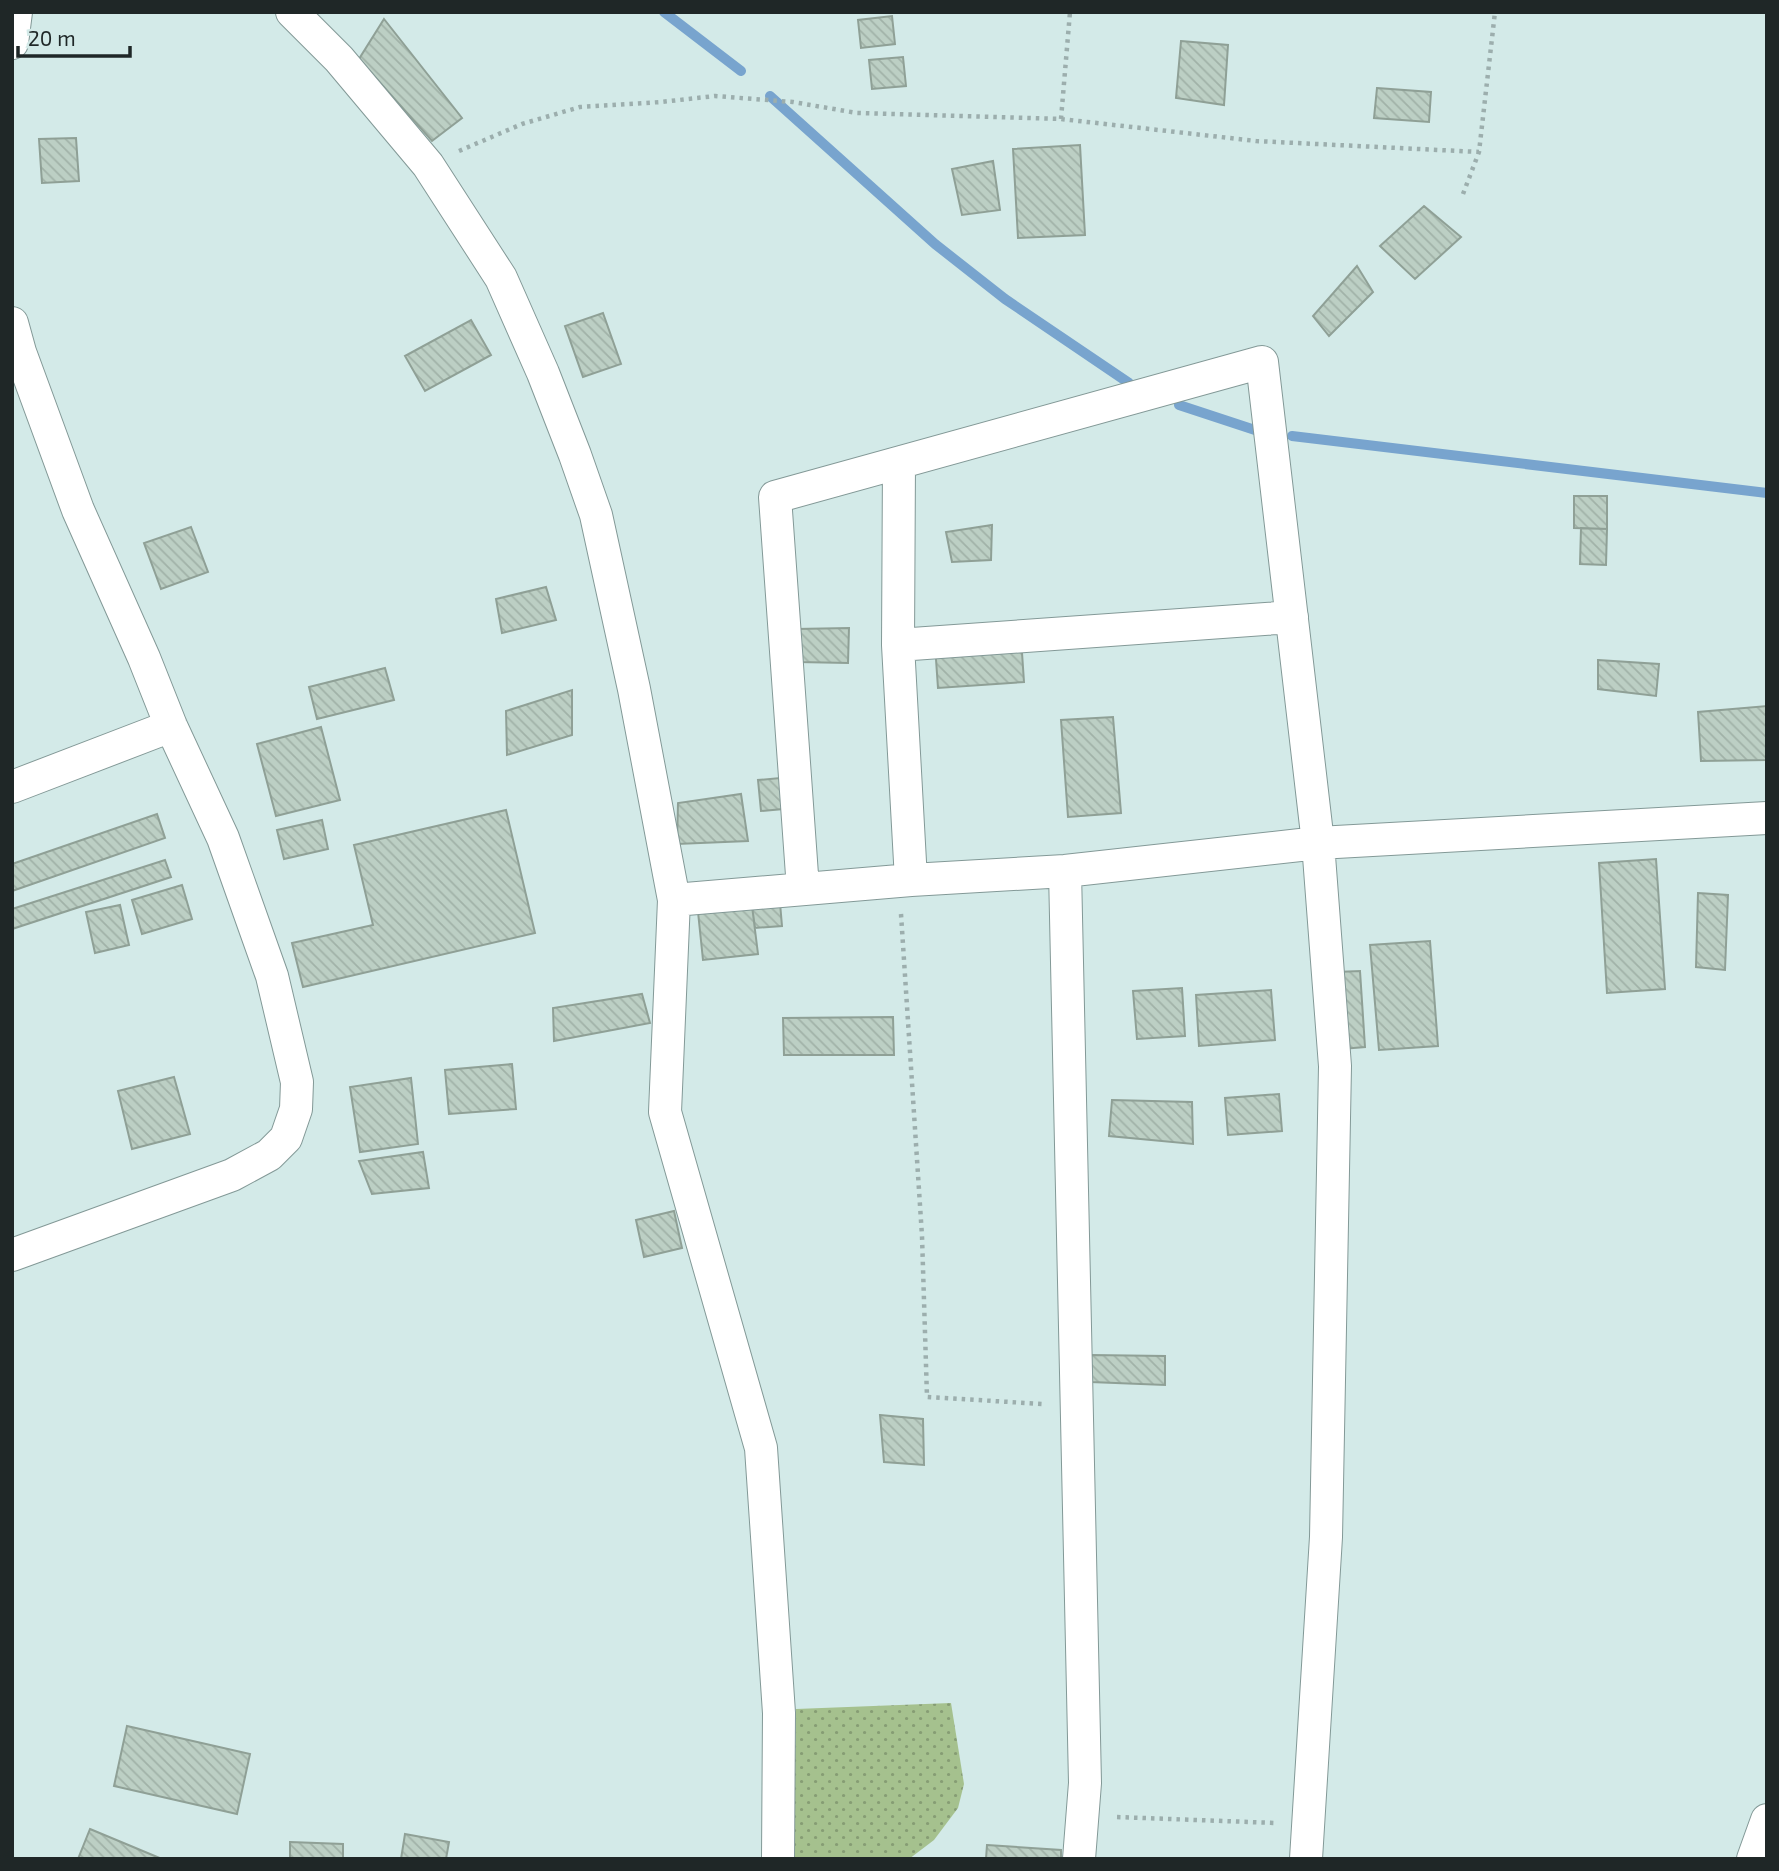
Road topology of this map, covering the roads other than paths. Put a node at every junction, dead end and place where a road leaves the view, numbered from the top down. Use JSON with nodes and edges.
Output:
{"nodes":[{"id":1,"x":16,"y":12,"type":"edge"},
{"id":2,"x":292,"y":12,"type":"edge"},
{"id":3,"x":12,"y":43,"type":"edge"},
{"id":4,"x":12,"y":323,"type":"edge"},
{"id":5,"x":899,"y":463,"type":"junction"},
{"id":6,"x":1292,"y":617,"type":"junction"},
{"id":7,"x":898,"y":645,"type":"junction"},
{"id":8,"x":171,"y":726,"type":"junction"},
{"id":9,"x":12,"y":788,"type":"edge"},
{"id":10,"x":1767,"y":818,"type":"edge"},
{"id":11,"x":1318,"y":843,"type":"junction"},
{"id":12,"x":1065,"y":871,"type":"junction"},
{"id":13,"x":905,"y":881,"type":"junction"},
{"id":14,"x":803,"y":889,"type":"junction"},
{"id":15,"x":674,"y":900,"type":"junction"},
{"id":16,"x":12,"y":1255,"type":"edge"},
{"id":17,"x":1767,"y":1820,"type":"edge"},
{"id":18,"x":778,"y":1859,"type":"edge"},
{"id":19,"x":1079,"y":1859,"type":"edge"},
{"id":20,"x":1306,"y":1859,"type":"edge"},
{"id":21,"x":1753,"y":1859,"type":"edge"}],
"edges":[{"from":1,"to":3,"type":"street"},
{"from":2,"to":15,"type":"street"},
{"from":4,"to":8,"type":"street"},
{"from":5,"to":6,"type":"street"},
{"from":5,"to":7,"type":"street"},
{"from":5,"to":14,"type":"street"},
{"from":6,"to":7,"type":"street"},
{"from":6,"to":11,"type":"street"},
{"from":7,"to":13,"type":"street"},
{"from":8,"to":9,"type":"street"},
{"from":8,"to":16,"type":"street"},
{"from":10,"to":11,"type":"street"},
{"from":11,"to":12,"type":"street"},
{"from":11,"to":20,"type":"street"},
{"from":12,"to":13,"type":"street"},
{"from":12,"to":19,"type":"street"},
{"from":13,"to":14,"type":"street"},
{"from":14,"to":15,"type":"street"},
{"from":15,"to":18,"type":"street"},
{"from":17,"to":21,"type":"street"}]}
